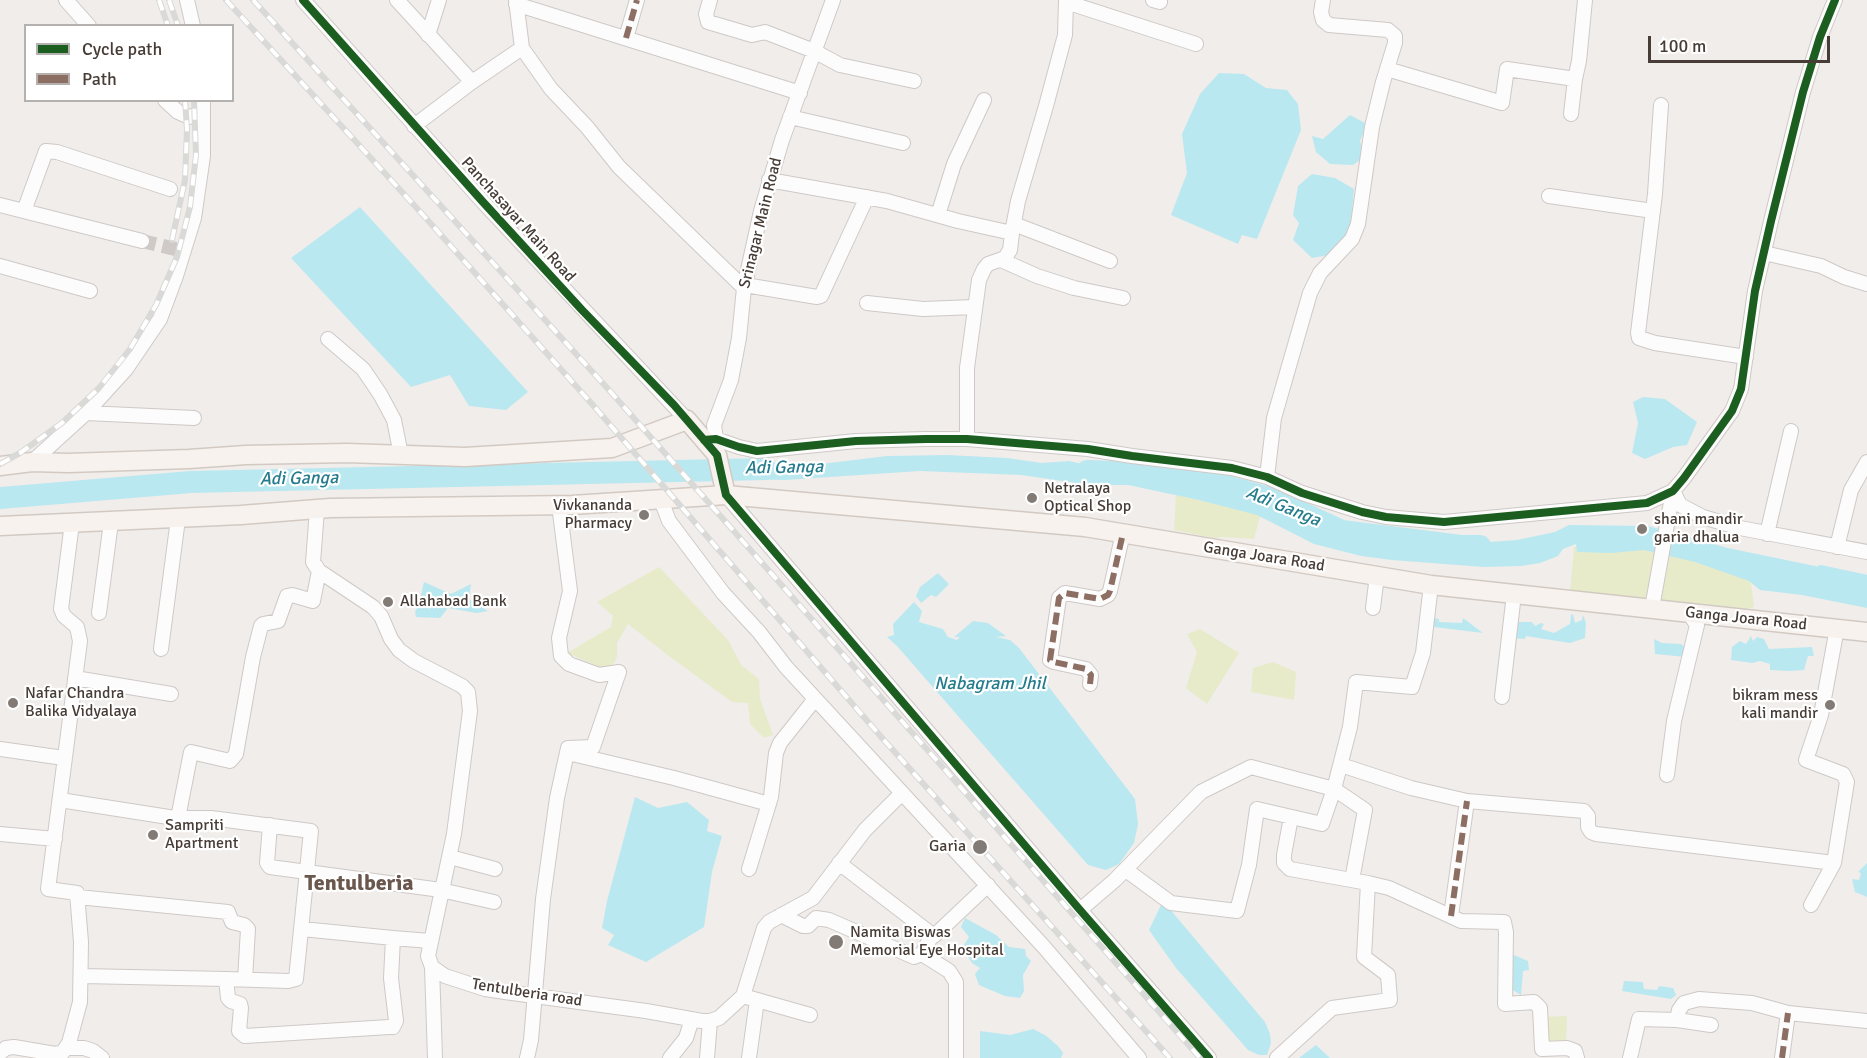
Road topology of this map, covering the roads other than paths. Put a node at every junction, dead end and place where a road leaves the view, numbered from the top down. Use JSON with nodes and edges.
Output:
{"nodes":[{"id":1,"x":66,"y":0,"type":"edge"},
{"id":2,"x":187,"y":0,"type":"edge"},
{"id":3,"x":303,"y":0,"type":"edge"},
{"id":4,"x":397,"y":0,"type":"edge"},
{"id":5,"x":439,"y":0,"type":"edge"},
{"id":6,"x":637,"y":0,"type":"edge"},
{"id":7,"x":710,"y":0,"type":"edge"},
{"id":8,"x":833,"y":0,"type":"edge"},
{"id":9,"x":1323,"y":0,"type":"edge"},
{"id":10,"x":1585,"y":0,"type":"edge"},
{"id":11,"x":1835,"y":0,"type":"edge"},
{"id":12,"x":1066,"y":1,"type":"edge"},
{"id":13,"x":516,"y":2,"type":"edge"},
{"id":14,"x":87,"y":24,"type":"edge"},
{"id":15,"x":193,"y":24,"type":"edge"},
{"id":16,"x":428,"y":35,"type":"junction"},
{"id":17,"x":626,"y":38,"type":"junction"},
{"id":18,"x":1196,"y":44,"type":"dead end"},
{"id":19,"x":522,"y":48,"type":"junction"},
{"id":20,"x":814,"y":51,"type":"junction"},
{"id":21,"x":1387,"y":69,"type":"junction"},
{"id":22,"x":1575,"y":80,"type":"junction"},
{"id":23,"x":914,"y":81,"type":"dead end"},
{"id":24,"x":472,"y":82,"type":"junction"},
{"id":25,"x":800,"y":93,"type":"junction"},
{"id":26,"x":984,"y":100,"type":"dead end"},
{"id":27,"x":167,"y":102,"type":"edge"},
{"id":28,"x":1661,"y":105,"type":"dead end"},
{"id":29,"x":203,"y":106,"type":"edge"},
{"id":30,"x":1571,"y":114,"type":"dead end"},
{"id":31,"x":790,"y":117,"type":"junction"},
{"id":32,"x":414,"y":126,"type":"junction"},
{"id":33,"x":903,"y":143,"type":"dead end"},
{"id":34,"x":770,"y":180,"type":"junction"},
{"id":35,"x":170,"y":189,"type":"dead end"},
{"id":36,"x":1549,"y":196,"type":"dead end"},
{"id":37,"x":867,"y":197,"type":"junction"},
{"id":38,"x":0,"y":205,"type":"edge"},
{"id":39,"x":24,"y":211,"type":"junction"},
{"id":40,"x":1653,"y":211,"type":"junction"},
{"id":41,"x":938,"y":215,"type":"junction"},
{"id":42,"x":1013,"y":229,"type":"junction"},
{"id":43,"x":142,"y":241,"type":"tunnel mouth"},
{"id":44,"x":1764,"y":253,"type":"junction"},
{"id":45,"x":1001,"y":260,"type":"junction"},
{"id":46,"x":1110,"y":261,"type":"dead end"},
{"id":47,"x":0,"y":266,"type":"edge"},
{"id":48,"x":1867,"y":284,"type":"edge"},
{"id":49,"x":744,"y":286,"type":"junction"},
{"id":50,"x":90,"y":291,"type":"dead end"},
{"id":51,"x":1123,"y":298,"type":"dead end"},
{"id":52,"x":867,"y":303,"type":"dead end"},
{"id":53,"x":975,"y":307,"type":"junction"},
{"id":54,"x":328,"y":339,"type":"dead end"},
{"id":55,"x":1746,"y":357,"type":"junction"},
{"id":56,"x":86,"y":413,"type":"junction"},
{"id":57,"x":194,"y":418,"type":"dead end"},
{"id":58,"x":687,"y":420,"type":"junction"},
{"id":59,"x":1791,"y":431,"type":"dead end"},
{"id":60,"x":967,"y":439,"type":"junction"},
{"id":61,"x":713,"y":444,"type":"junction"},
{"id":62,"x":401,"y":454,"type":"junction"},
{"id":63,"x":32,"y":462,"type":"junction"},
{"id":64,"x":1867,"y":462,"type":"edge"},
{"id":65,"x":0,"y":466,"type":"edge"},
{"id":66,"x":1267,"y":477,"type":"junction"},
{"id":67,"x":1673,"y":491,"type":"junction"},
{"id":68,"x":726,"y":495,"type":"junction"},
{"id":69,"x":661,"y":500,"type":"junction"},
{"id":70,"x":559,"y":505,"type":"junction"},
{"id":71,"x":317,"y":510,"type":"junction"},
{"id":72,"x":178,"y":519,"type":"junction"},
{"id":73,"x":111,"y":522,"type":"junction"},
{"id":74,"x":72,"y":523,"type":"junction"},
{"id":75,"x":0,"y":526,"type":"edge"},
{"id":76,"x":1124,"y":533,"type":"junction"},
{"id":77,"x":1767,"y":534,"type":"junction"},
{"id":78,"x":1837,"y":547,"type":"junction"},
{"id":79,"x":1867,"y":552,"type":"edge"},
{"id":80,"x":319,"y":571,"type":"junction"},
{"id":81,"x":1377,"y":575,"type":"junction"},
{"id":82,"x":1431,"y":585,"type":"junction"},
{"id":83,"x":1514,"y":594,"type":"junction"},
{"id":84,"x":1372,"y":608,"type":"dead end"},
{"id":85,"x":1652,"y":608,"type":"junction"},
{"id":86,"x":1688,"y":612,"type":"junction"},
{"id":87,"x":99,"y":614,"type":"dead end"},
{"id":88,"x":1837,"y":628,"type":"junction"},
{"id":89,"x":1867,"y":632,"type":"edge"},
{"id":90,"x":161,"y":649,"type":"dead end"},
{"id":91,"x":75,"y":678,"type":"junction"},
{"id":92,"x":1090,"y":684,"type":"dead end"},
{"id":93,"x":171,"y":694,"type":"dead end"},
{"id":94,"x":1502,"y":697,"type":"dead end"},
{"id":95,"x":815,"y":699,"type":"junction"},
{"id":96,"x":0,"y":749,"type":"edge"},
{"id":97,"x":568,"y":753,"type":"junction"},
{"id":98,"x":64,"y":758,"type":"junction"},
{"id":99,"x":1341,"y":765,"type":"junction"},
{"id":100,"x":1667,"y":776,"type":"dead end"},
{"id":101,"x":1334,"y":789,"type":"junction"},
{"id":102,"x":902,"y":793,"type":"junction"},
{"id":103,"x":60,"y":800,"type":"junction"},
{"id":104,"x":1467,"y":801,"type":"junction"},
{"id":105,"x":769,"y":804,"type":"junction"},
{"id":106,"x":1291,"y":817,"type":"junction"},
{"id":107,"x":178,"y":818,"type":"junction"},
{"id":108,"x":270,"y":825,"type":"junction"},
{"id":109,"x":0,"y":834,"type":"edge"},
{"id":110,"x":55,"y":839,"type":"junction"},
{"id":111,"x":450,"y":857,"type":"junction"},
{"id":112,"x":839,"y":863,"type":"junction"},
{"id":113,"x":1834,"y":863,"type":"junction"},
{"id":114,"x":495,"y":869,"type":"dead end"},
{"id":115,"x":749,"y":869,"type":"dead end"},
{"id":116,"x":1125,"y":870,"type":"junction"},
{"id":117,"x":308,"y":871,"type":"junction"},
{"id":118,"x":1352,"y":880,"type":"junction"},
{"id":119,"x":1368,"y":883,"type":"junction"},
{"id":120,"x":988,"y":885,"type":"junction"},
{"id":121,"x":441,"y":890,"type":"junction"},
{"id":122,"x":78,"y":897,"type":"junction"},
{"id":123,"x":494,"y":902,"type":"dead end"},
{"id":124,"x":1811,"y":905,"type":"dead end"},
{"id":125,"x":1080,"y":910,"type":"junction"},
{"id":126,"x":781,"y":915,"type":"junction"},
{"id":127,"x":1451,"y":916,"type":"junction"},
{"id":128,"x":302,"y":929,"type":"junction"},
{"id":129,"x":932,"y":935,"type":"junction"},
{"id":130,"x":393,"y":939,"type":"junction"},
{"id":131,"x":430,"y":941,"type":"junction"},
{"id":132,"x":922,"y":954,"type":"junction"},
{"id":133,"x":432,"y":967,"type":"junction"},
{"id":134,"x":82,"y":976,"type":"junction"},
{"id":135,"x":226,"y":979,"type":"junction"},
{"id":136,"x":245,"y":980,"type":"junction"},
{"id":137,"x":534,"y":996,"type":"junction"},
{"id":138,"x":750,"y":998,"type":"junction"},
{"id":139,"x":1788,"y":1013,"type":"junction"},
{"id":140,"x":810,"y":1015,"type":"dead end"},
{"id":141,"x":692,"y":1019,"type":"junction"},
{"id":142,"x":1677,"y":1020,"type":"junction"},
{"id":143,"x":710,"y":1021,"type":"junction"},
{"id":144,"x":1867,"y":1021,"type":"edge"},
{"id":145,"x":1711,"y":1025,"type":"dead end"},
{"id":146,"x":67,"y":1048,"type":"junction"},
{"id":147,"x":0,"y":1053,"type":"edge"},
{"id":148,"x":102,"y":1058,"type":"edge"},
{"id":149,"x":435,"y":1058,"type":"edge"},
{"id":150,"x":527,"y":1058,"type":"edge"},
{"id":151,"x":670,"y":1058,"type":"edge"},
{"id":152,"x":707,"y":1058,"type":"edge"},
{"id":153,"x":749,"y":1058,"type":"edge"},
{"id":154,"x":956,"y":1058,"type":"edge"},
{"id":155,"x":1139,"y":1058,"type":"edge"},
{"id":156,"x":1209,"y":1058,"type":"edge"},
{"id":157,"x":1277,"y":1058,"type":"edge"},
{"id":158,"x":1577,"y":1058,"type":"edge"},
{"id":159,"x":1630,"y":1058,"type":"edge"},
{"id":160,"x":1782,"y":1058,"type":"edge"}],
"edges":[{"from":1,"to":14,"type":"street"},
{"from":2,"to":15,"type":"street"},
{"from":3,"to":32,"type":"street","name":"Panchasayar Main Road"},
{"from":4,"to":16,"type":"street"},
{"from":5,"to":16,"type":"street"},
{"from":6,"to":17,"type":"street"},
{"from":7,"to":20,"type":"street"},
{"from":8,"to":20,"type":"street","name":"Srinagar Main Road"},
{"from":9,"to":21,"type":"street"},
{"from":10,"to":22,"type":"street"},
{"from":11,"to":44,"type":"street"},
{"from":12,"to":18,"type":"street"},
{"from":12,"to":42,"type":"street"},
{"from":13,"to":17,"type":"street"},
{"from":13,"to":19,"type":"street"},
{"from":16,"to":24,"type":"street"},
{"from":17,"to":25,"type":"street"},
{"from":19,"to":24,"type":"street"},
{"from":19,"to":49,"type":"street"},
{"from":20,"to":23,"type":"street"},
{"from":20,"to":25,"type":"street","name":"Srinagar Main Road"},
{"from":21,"to":22,"type":"street"},
{"from":21,"to":66,"type":"street"},
{"from":22,"to":30,"type":"street"},
{"from":24,"to":32,"type":"street"},
{"from":25,"to":31,"type":"street","name":"Srinagar Main Road"},
{"from":26,"to":41,"type":"street"},
{"from":27,"to":29,"type":"street"},
{"from":28,"to":40,"type":"street"},
{"from":29,"to":56,"type":"street"},
{"from":31,"to":33,"type":"street"},
{"from":31,"to":34,"type":"street","name":"Srinagar Main Road"},
{"from":32,"to":58,"type":"street","name":"Panchasayar Main Road"},
{"from":34,"to":37,"type":"street"},
{"from":34,"to":49,"type":"street","name":"Srinagar Main Road"},
{"from":35,"to":39,"type":"street"},
{"from":36,"to":40,"type":"street"},
{"from":37,"to":41,"type":"street"},
{"from":37,"to":49,"type":"street"},
{"from":38,"to":39,"type":"street"},
{"from":39,"to":43,"type":"street"},
{"from":40,"to":55,"type":"street"},
{"from":41,"to":42,"type":"street"},
{"from":42,"to":45,"type":"street"},
{"from":42,"to":46,"type":"street"},
{"from":44,"to":48,"type":"street"},
{"from":44,"to":55,"type":"street"},
{"from":45,"to":51,"type":"street"},
{"from":45,"to":53,"type":"street"},
{"from":47,"to":50,"type":"street"},
{"from":49,"to":61,"type":"street","name":"Srinagar Main Road"},
{"from":52,"to":53,"type":"street"},
{"from":53,"to":60,"type":"street"},
{"from":54,"to":62,"type":"street"},
{"from":55,"to":67,"type":"street"},
{"from":56,"to":57,"type":"street"},
{"from":56,"to":63,"type":"street"},
{"from":58,"to":61,"type":"main road","name":"Panchasayar Main Road"},
{"from":58,"to":62,"type":"main road"},
{"from":59,"to":77,"type":"street"},
{"from":60,"to":61,"type":"street"},
{"from":60,"to":66,"type":"street"},
{"from":61,"to":68,"type":"main road"},
{"from":62,"to":63,"type":"main road"},
{"from":63,"to":65,"type":"main road"},
{"from":64,"to":78,"type":"street"},
{"from":66,"to":67,"type":"street"},
{"from":67,"to":77,"type":"street"},
{"from":67,"to":85,"type":"street"},
{"from":68,"to":69,"type":"main road","name":"Ganga Joara Road"},
{"from":68,"to":76,"type":"main road","name":"Ganga Joara Road"},
{"from":68,"to":125,"type":"street"},
{"from":69,"to":70,"type":"main road","name":"Ganga Joara Road"},
{"from":69,"to":95,"type":"street"},
{"from":70,"to":71,"type":"main road","name":"Ganga Joara Road"},
{"from":70,"to":97,"type":"street"},
{"from":71,"to":72,"type":"main road","name":"Ganga Joara Road"},
{"from":71,"to":80,"type":"street"},
{"from":72,"to":73,"type":"main road","name":"Ganga Joara Road"},
{"from":72,"to":90,"type":"street"},
{"from":73,"to":74,"type":"main road","name":"Ganga Joara Road"},
{"from":73,"to":87,"type":"street"},
{"from":74,"to":75,"type":"main road","name":"Ganga Joara Road"},
{"from":74,"to":91,"type":"street"},
{"from":76,"to":81,"type":"main road","name":"Ganga Joara Road"},
{"from":76,"to":92,"type":"street"},
{"from":77,"to":78,"type":"street"},
{"from":78,"to":79,"type":"street"},
{"from":80,"to":107,"type":"street"},
{"from":80,"to":111,"type":"street"},
{"from":81,"to":82,"type":"main road","name":"Ganga Joara Road"},
{"from":81,"to":84,"type":"street"},
{"from":82,"to":83,"type":"main road","name":"Ganga Joara Road"},
{"from":82,"to":99,"type":"street"},
{"from":83,"to":85,"type":"main road","name":"Ganga Joara Road"},
{"from":83,"to":94,"type":"street"},
{"from":85,"to":86,"type":"main road","name":"Ganga Joara Road"},
{"from":86,"to":88,"type":"main road","name":"Ganga Joara Road"},
{"from":86,"to":100,"type":"street"},
{"from":88,"to":89,"type":"main road","name":"Ganga Joara Road"},
{"from":88,"to":113,"type":"street"},
{"from":91,"to":93,"type":"street"},
{"from":91,"to":98,"type":"street"},
{"from":95,"to":102,"type":"street"},
{"from":95,"to":105,"type":"street"},
{"from":96,"to":98,"type":"street"},
{"from":97,"to":105,"type":"street"},
{"from":97,"to":137,"type":"street"},
{"from":98,"to":103,"type":"street"},
{"from":99,"to":101,"type":"street"},
{"from":99,"to":104,"type":"street"},
{"from":101,"to":106,"type":"street"},
{"from":101,"to":116,"type":"street"},
{"from":101,"to":118,"type":"street"},
{"from":102,"to":112,"type":"street"},
{"from":102,"to":120,"type":"street"},
{"from":103,"to":107,"type":"street"},
{"from":103,"to":110,"type":"street"},
{"from":104,"to":113,"type":"street"},
{"from":104,"to":127,"type":"street"},
{"from":105,"to":115,"type":"street"},
{"from":106,"to":116,"type":"street"},
{"from":106,"to":118,"type":"street"},
{"from":107,"to":108,"type":"street"},
{"from":108,"to":117,"type":"street"},
{"from":108,"to":117,"type":"street"},
{"from":109,"to":110,"type":"street"},
{"from":110,"to":122,"type":"street"},
{"from":111,"to":114,"type":"street"},
{"from":111,"to":121,"type":"street"},
{"from":112,"to":126,"type":"street"},
{"from":112,"to":129,"type":"street"},
{"from":113,"to":124,"type":"street"},
{"from":116,"to":125,"type":"street"},
{"from":117,"to":121,"type":"street"},
{"from":117,"to":128,"type":"street"},
{"from":118,"to":119,"type":"street"},
{"from":119,"to":127,"type":"street"},
{"from":119,"to":157,"type":"street"},
{"from":120,"to":129,"type":"street"},
{"from":120,"to":155,"type":"street"},
{"from":121,"to":123,"type":"street"},
{"from":121,"to":131,"type":"street"},
{"from":122,"to":134,"type":"street"},
{"from":122,"to":136,"type":"street"},
{"from":125,"to":156,"type":"street"},
{"from":126,"to":132,"type":"street"},
{"from":126,"to":138,"type":"street"},
{"from":127,"to":158,"type":"street"},
{"from":128,"to":130,"type":"street"},
{"from":128,"to":136,"type":"street"},
{"from":129,"to":132,"type":"street"},
{"from":130,"to":131,"type":"street"},
{"from":130,"to":135,"type":"street"},
{"from":131,"to":133,"type":"street"},
{"from":132,"to":154,"type":"street"},
{"from":133,"to":137,"type":"street","name":"Tentulberia road"},
{"from":133,"to":149,"type":"street"},
{"from":134,"to":135,"type":"street"},
{"from":134,"to":146,"type":"street"},
{"from":135,"to":136,"type":"street"},
{"from":137,"to":141,"type":"street","name":"Tentulberia road"},
{"from":137,"to":150,"type":"street"},
{"from":138,"to":140,"type":"street"},
{"from":138,"to":143,"type":"street"},
{"from":138,"to":153,"type":"street"},
{"from":139,"to":142,"type":"street"},
{"from":139,"to":144,"type":"street"},
{"from":139,"to":160,"type":"street"},
{"from":141,"to":143,"type":"street","name":"Tentulberia road"},
{"from":141,"to":151,"type":"street"},
{"from":142,"to":145,"type":"street"},
{"from":142,"to":159,"type":"street"},
{"from":143,"to":152,"type":"street"},
{"from":146,"to":147,"type":"street"},
{"from":146,"to":148,"type":"street"}]}
